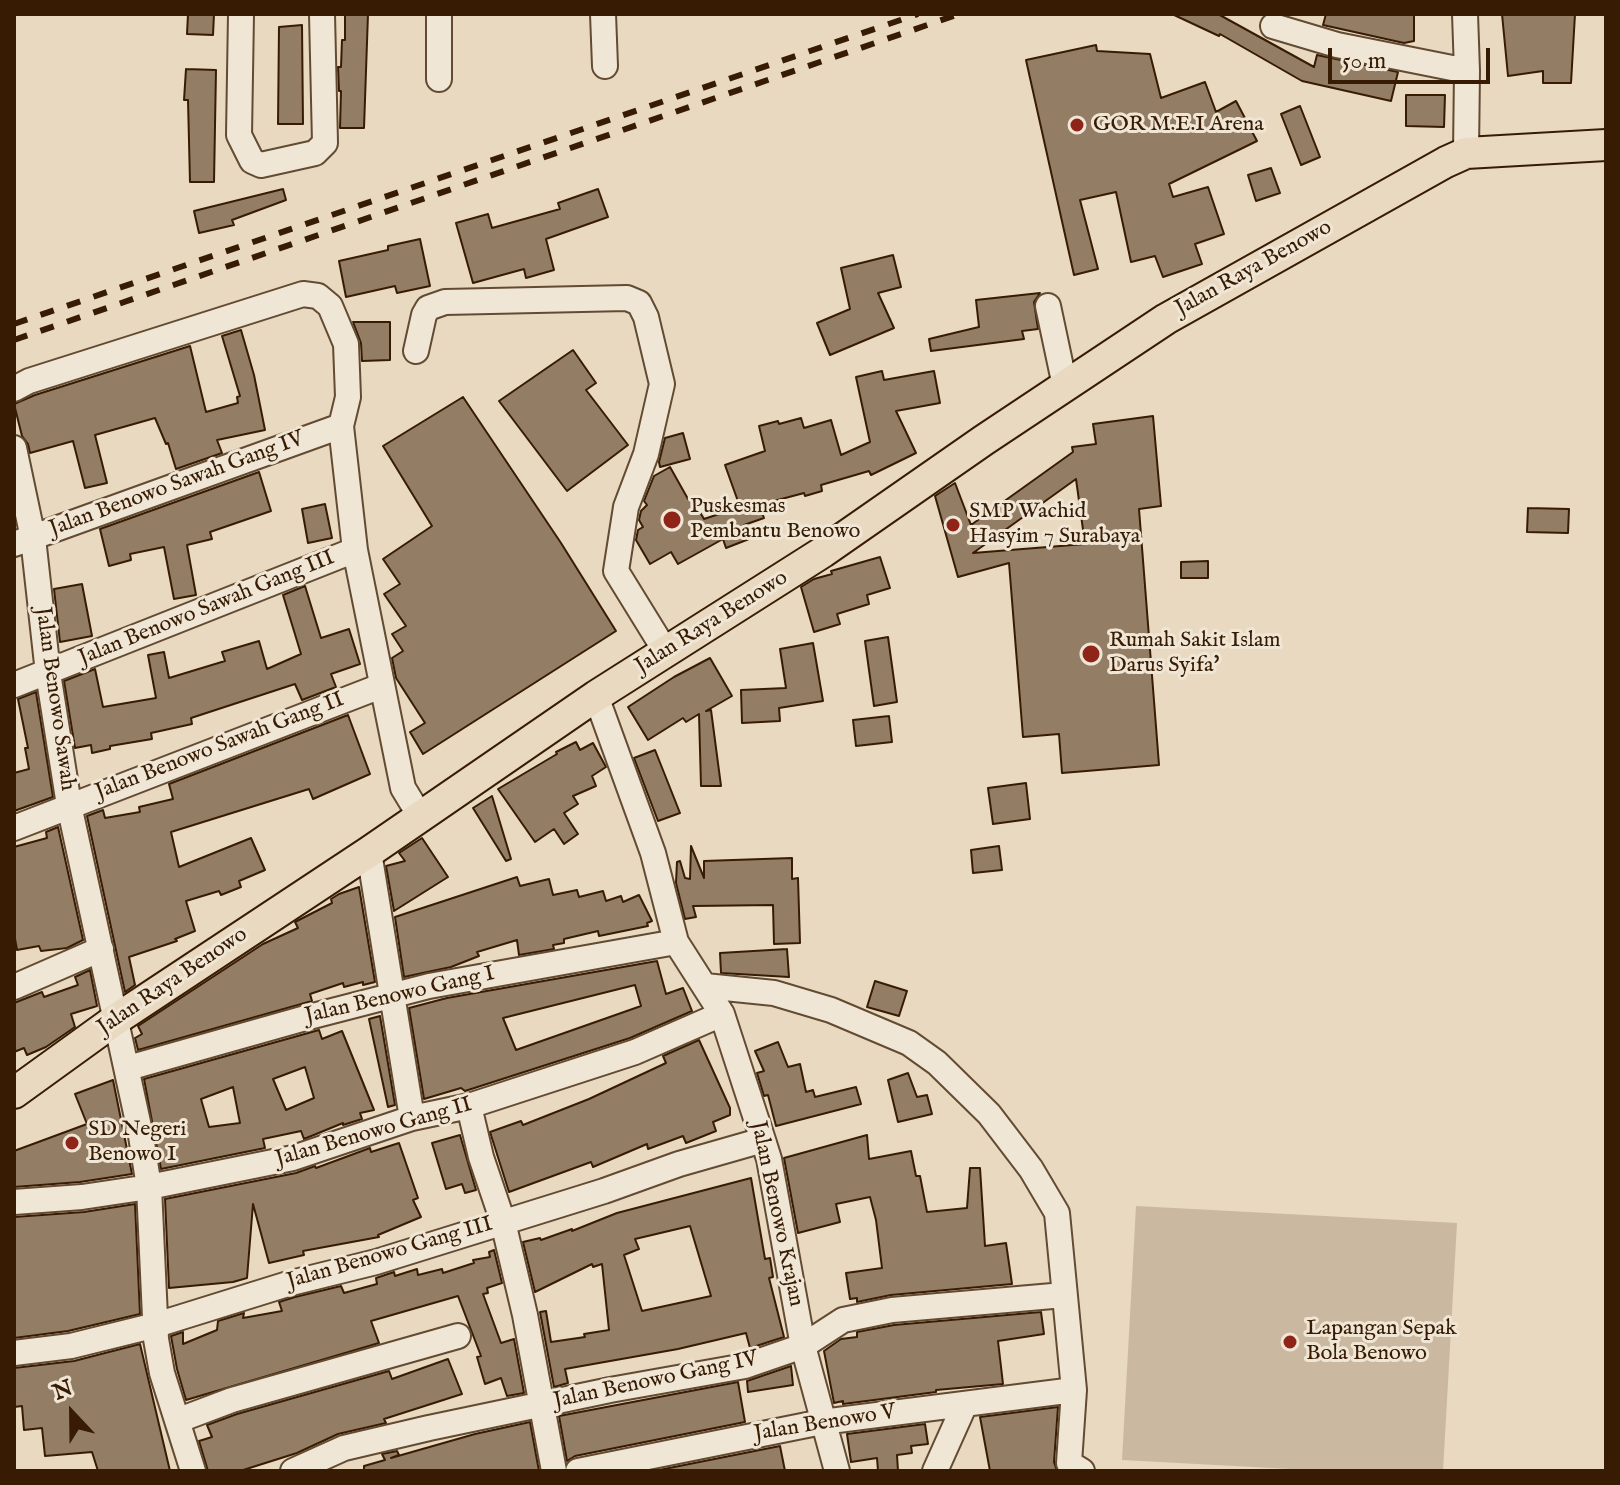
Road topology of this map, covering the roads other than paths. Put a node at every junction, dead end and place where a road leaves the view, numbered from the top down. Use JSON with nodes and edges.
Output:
{"nodes":[{"id":1,"x":242,"y":14,"type":"edge"},
{"id":2,"x":322,"y":14,"type":"edge"},
{"id":3,"x":439,"y":14,"type":"edge"},
{"id":4,"x":603,"y":14,"type":"edge"},
{"id":5,"x":1465,"y":14,"type":"edge"},
{"id":6,"x":1273,"y":26,"type":"dead end"},
{"id":7,"x":605,"y":66,"type":"dead end"},
{"id":8,"x":1467,"y":71,"type":"junction"},
{"id":9,"x":439,"y":79,"type":"dead end"},
{"id":10,"x":1606,"y":145,"type":"edge"},
{"id":11,"x":1466,"y":153,"type":"junction"},
{"id":12,"x":1048,"y":306,"type":"dead end"},
{"id":13,"x":416,"y":351,"type":"dead end"},
{"id":14,"x":22,"y":385,"type":"edge"},
{"id":15,"x":1065,"y":386,"type":"junction"},
{"id":16,"x":341,"y":426,"type":"junction"},
{"id":17,"x":14,"y":448,"type":"edge"},
{"id":18,"x":24,"y":541,"type":"edge"},
{"id":19,"x":355,"y":550,"type":"junction"},
{"id":20,"x":666,"y":652,"type":"junction"},
{"id":21,"x":48,"y":673,"type":"junction"},
{"id":22,"x":14,"y":685,"type":"edge"},
{"id":23,"x":381,"y":686,"type":"junction"},
{"id":24,"x":596,"y":696,"type":"junction"},
{"id":25,"x":69,"y":805,"type":"junction"},
{"id":26,"x":420,"y":816,"type":"junction"},
{"id":27,"x":14,"y":828,"type":"edge"},
{"id":28,"x":369,"y":852,"type":"junction"},
{"id":29,"x":676,"y":942,"type":"junction"},
{"id":30,"x":101,"y":949,"type":"junction"},
{"id":31,"x":705,"y":986,"type":"junction"},
{"id":32,"x":14,"y":987,"type":"edge"},
{"id":33,"x":391,"y":996,"type":"junction"},
{"id":34,"x":722,"y":1014,"type":"junction"},
{"id":35,"x":115,"y":1020,"type":"junction"},
{"id":36,"x":128,"y":1068,"type":"junction"},
{"id":37,"x":14,"y":1093,"type":"edge"},
{"id":38,"x":469,"y":1106,"type":"junction"},
{"id":39,"x":412,"y":1118,"type":"junction"},
{"id":40,"x":763,"y":1140,"type":"junction"},
{"id":41,"x":149,"y":1187,"type":"junction"},
{"id":42,"x":14,"y":1202,"type":"edge"},
{"id":43,"x":503,"y":1222,"type":"junction"},
{"id":44,"x":1064,"y":1295,"type":"junction"},
{"id":45,"x":156,"y":1325,"type":"junction"},
{"id":46,"x":458,"y":1336,"type":"dead end"},
{"id":47,"x":803,"y":1346,"type":"junction"},
{"id":48,"x":14,"y":1353,"type":"edge"},
{"id":49,"x":1074,"y":1390,"type":"junction"},
{"id":50,"x":965,"y":1404,"type":"junction"},
{"id":51,"x":544,"y":1405,"type":"junction"},
{"id":52,"x":179,"y":1420,"type":"junction"},
{"id":53,"x":822,"y":1422,"type":"junction"},
{"id":54,"x":1075,"y":1467,"type":"edge"},
{"id":55,"x":193,"y":1471,"type":"edge"},
{"id":56,"x":293,"y":1471,"type":"edge"},
{"id":57,"x":554,"y":1471,"type":"edge"},
{"id":58,"x":578,"y":1471,"type":"edge"},
{"id":59,"x":837,"y":1471,"type":"edge"},
{"id":60,"x":935,"y":1471,"type":"edge"}],
"edges":[{"from":1,"to":2,"type":"street"},
{"from":3,"to":9,"type":"street"},
{"from":4,"to":7,"type":"street"},
{"from":5,"to":8,"type":"street"},
{"from":6,"to":8,"type":"street"},
{"from":8,"to":11,"type":"street"},
{"from":10,"to":11,"type":"main road"},
{"from":11,"to":15,"type":"main road","name":"Jalan Raya Benowo"},
{"from":12,"to":15,"type":"street"},
{"from":13,"to":20,"type":"street"},
{"from":14,"to":16,"type":"street"},
{"from":15,"to":20,"type":"main road","name":"Jalan Raya Benowo"},
{"from":16,"to":18,"type":"street","name":"Jalan Benowo Sawah Gang IV"},
{"from":16,"to":19,"type":"street"},
{"from":17,"to":18,"type":"street","name":"Jalan Benowo Sawah"},
{"from":18,"to":21,"type":"street","name":"Jalan Benowo Sawah"},
{"from":19,"to":21,"type":"street","name":"Jalan Benowo Sawah Gang III"},
{"from":19,"to":23,"type":"street"},
{"from":20,"to":24,"type":"main road","name":"Jalan Raya Benowo"},
{"from":21,"to":22,"type":"street","name":"Jalan Benowo Sawah Gang III"},
{"from":21,"to":25,"type":"street","name":"Jalan Benowo Sawah"},
{"from":23,"to":25,"type":"street","name":"Jalan Benowo Sawah Gang II"},
{"from":23,"to":26,"type":"street"},
{"from":24,"to":26,"type":"main road","name":"Jalan Raya Benowo"},
{"from":24,"to":29,"type":"street","name":"Jalan Benowo Krajan"},
{"from":25,"to":27,"type":"street","name":"Jalan Benowo Sawah Gang II"},
{"from":25,"to":30,"type":"street","name":"Jalan Benowo Sawah"},
{"from":26,"to":28,"type":"main road","name":"Jalan Raya Benowo"},
{"from":28,"to":33,"type":"street"},
{"from":28,"to":35,"type":"main road","name":"Jalan Raya Benowo"},
{"from":29,"to":31,"type":"street","name":"Jalan Benowo Krajan"},
{"from":29,"to":33,"type":"street","name":"Jalan Benowo Gang I"},
{"from":30,"to":32,"type":"street"},
{"from":30,"to":35,"type":"street","name":"Jalan Benowo Sawah"},
{"from":31,"to":34,"type":"street","name":"Jalan Benowo Krajan"},
{"from":31,"to":44,"type":"street"},
{"from":33,"to":36,"type":"street","name":"Jalan Benowo Gang I"},
{"from":33,"to":39,"type":"street"},
{"from":34,"to":38,"type":"street","name":"Jalan Benowo Gang II"},
{"from":34,"to":40,"type":"street","name":"Jalan Benowo Krajan"},
{"from":35,"to":36,"type":"street","name":"Jalan Benowo Sawah"},
{"from":35,"to":37,"type":"main road","name":"Jalan Raya Benowo"},
{"from":36,"to":41,"type":"street","name":"Jalan Benowo Sawah"},
{"from":38,"to":39,"type":"street","name":"Jalan Benowo Gang II"},
{"from":38,"to":43,"type":"street"},
{"from":39,"to":41,"type":"street","name":"Jalan Benowo Gang II"},
{"from":40,"to":43,"type":"street","name":"Jalan Benowo Gang III"},
{"from":40,"to":47,"type":"street","name":"Jalan Benowo Krajan"},
{"from":41,"to":42,"type":"street","name":"Jalan Benowo Gang II"},
{"from":41,"to":45,"type":"street","name":"Jalan Benowo Sawah"},
{"from":43,"to":45,"type":"street","name":"Jalan Benowo Gang III"},
{"from":43,"to":51,"type":"street"},
{"from":44,"to":47,"type":"street","name":"Jalan Benowo Gang IV"},
{"from":44,"to":49,"type":"street"},
{"from":45,"to":48,"type":"street","name":"Jalan Benowo Gang III"},
{"from":45,"to":52,"type":"street","name":"Jalan Benowo Sawah"},
{"from":46,"to":52,"type":"street"},
{"from":47,"to":51,"type":"street","name":"Jalan Benowo Gang IV"},
{"from":47,"to":53,"type":"street","name":"Jalan Benowo Krajan"},
{"from":49,"to":50,"type":"street","name":"Jalan Benowo V"},
{"from":49,"to":54,"type":"street"},
{"from":50,"to":53,"type":"street","name":"Jalan Benowo V"},
{"from":50,"to":60,"type":"street"},
{"from":51,"to":56,"type":"street","name":"Jalan Benowo Gang IV"},
{"from":51,"to":57,"type":"street"},
{"from":52,"to":55,"type":"street","name":"Jalan Benowo Sawah"},
{"from":53,"to":58,"type":"street","name":"Jalan Benowo V"},
{"from":53,"to":59,"type":"street","name":"Jalan Benowo Krajan"}]}
